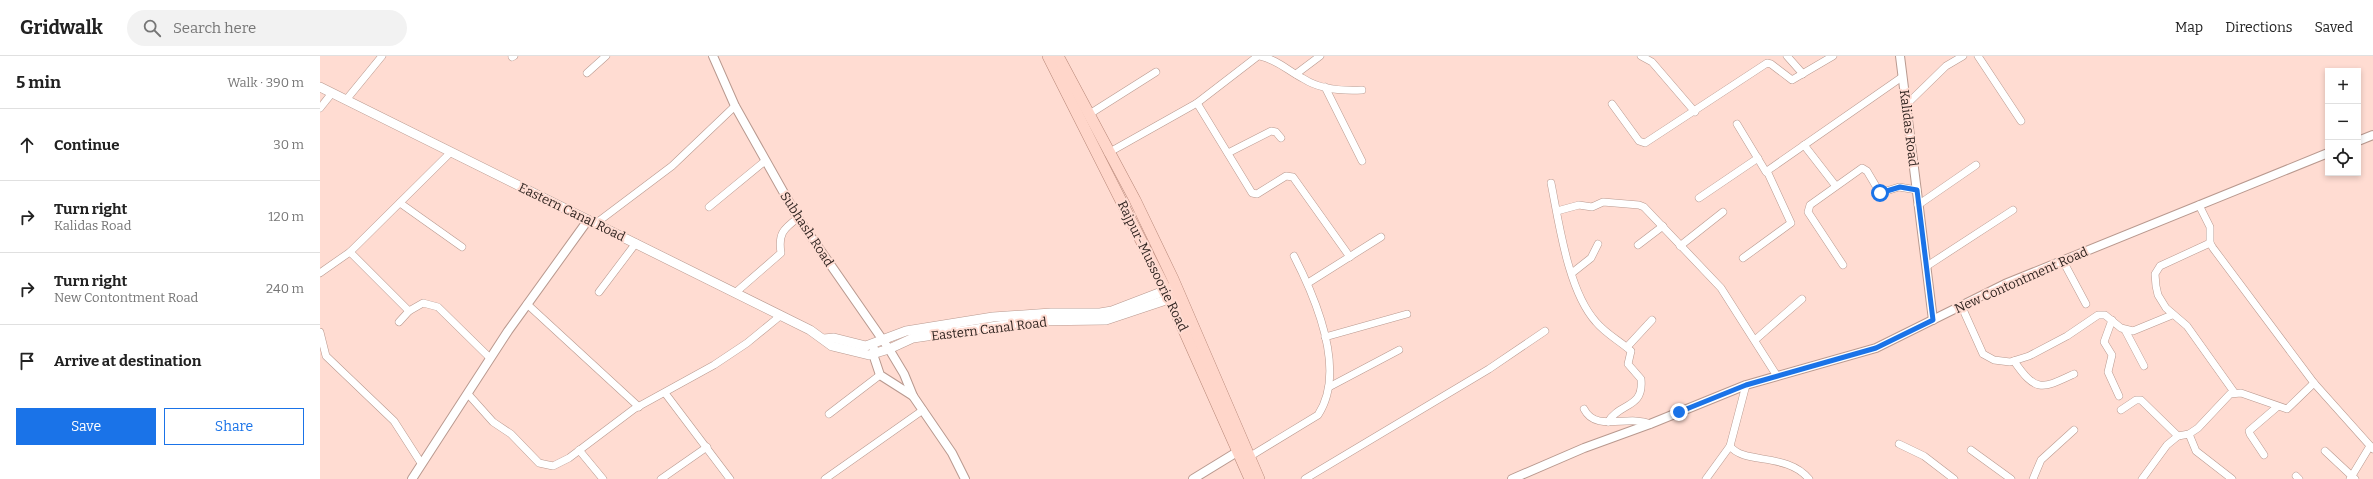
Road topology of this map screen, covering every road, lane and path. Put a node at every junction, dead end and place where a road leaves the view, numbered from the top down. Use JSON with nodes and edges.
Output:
{"nodes":[{"id":1,"x":382,"y":56,"type":"edge"},
{"id":2,"x":606,"y":56,"type":"edge"},
{"id":3,"x":712,"y":56,"type":"edge"},
{"id":4,"x":1048,"y":56,"type":"edge"},
{"id":5,"x":1058,"y":56,"type":"edge"},
{"id":6,"x":1259,"y":56,"type":"edge"},
{"id":7,"x":1320,"y":56,"type":"edge"},
{"id":8,"x":1640,"y":56,"type":"edge"},
{"id":9,"x":1787,"y":56,"type":"edge"},
{"id":10,"x":1833,"y":56,"type":"edge"},
{"id":11,"x":1900,"y":56,"type":"edge"},
{"id":12,"x":1963,"y":56,"type":"edge"},
{"id":13,"x":1978,"y":56,"type":"edge"},
{"id":14,"x":1156,"y":72,"type":"dead end"},
{"id":15,"x":587,"y":73,"type":"dead end"},
{"id":16,"x":1296,"y":74,"type":"junction"},
{"id":17,"x":1803,"y":74,"type":"junction"},
{"id":18,"x":1902,"y":77,"type":"junction"},
{"id":19,"x":320,"y":87,"type":"edge"},
{"id":20,"x":1325,"y":87,"type":"junction"},
{"id":21,"x":1362,"y":90,"type":"dead end"},
{"id":22,"x":332,"y":93,"type":"junction"},
{"id":23,"x":346,"y":100,"type":"junction"},
{"id":24,"x":1197,"y":103,"type":"junction"},
{"id":25,"x":1612,"y":104,"type":"dead end"},
{"id":26,"x":1907,"y":104,"type":"junction"},
{"id":27,"x":735,"y":106,"type":"junction"},
{"id":28,"x":320,"y":108,"type":"edge"},
{"id":29,"x":1694,"y":112,"type":"junction"},
{"id":30,"x":1088,"y":115,"type":"junction"},
{"id":31,"x":2021,"y":121,"type":"dead end"},
{"id":32,"x":1737,"y":124,"type":"dead end"},
{"id":33,"x":2373,"y":135,"type":"edge"},
{"id":34,"x":1281,"y":138,"type":"dead end"},
{"id":35,"x":2360,"y":140,"type":"edge"},
{"id":36,"x":1804,"y":145,"type":"junction"},
{"id":37,"x":451,"y":152,"type":"junction"},
{"id":38,"x":1108,"y":153,"type":"junction"},
{"id":39,"x":1228,"y":153,"type":"junction"},
{"id":40,"x":2325,"y":153,"type":"edge"},
{"id":41,"x":1758,"y":158,"type":"junction"},
{"id":42,"x":1362,"y":160,"type":"dead end"},
{"id":43,"x":765,"y":161,"type":"junction"},
{"id":44,"x":1976,"y":165,"type":"dead end"},
{"id":45,"x":1766,"y":172,"type":"junction"},
{"id":46,"x":1551,"y":183,"type":"dead end"},
{"id":47,"x":1835,"y":185,"type":"junction"},
{"id":48,"x":1917,"y":190,"type":"junction"},
{"id":49,"x":1698,"y":198,"type":"dead end"},
{"id":50,"x":400,"y":203,"type":"junction"},
{"id":51,"x":2199,"y":204,"type":"junction"},
{"id":52,"x":1918,"y":205,"type":"junction"},
{"id":53,"x":709,"y":207,"type":"dead end"},
{"id":54,"x":2013,"y":210,"type":"dead end"},
{"id":55,"x":1557,"y":211,"type":"junction"},
{"id":56,"x":1723,"y":212,"type":"dead end"},
{"id":57,"x":798,"y":218,"type":"junction"},
{"id":58,"x":591,"y":222,"type":"junction"},
{"id":59,"x":1663,"y":226,"type":"junction"},
{"id":60,"x":1381,"y":237,"type":"dead end"},
{"id":61,"x":636,"y":243,"type":"junction"},
{"id":62,"x":2210,"y":243,"type":"junction"},
{"id":63,"x":1598,"y":244,"type":"dead end"},
{"id":64,"x":1638,"y":245,"type":"dead end"},
{"id":65,"x":1680,"y":246,"type":"junction"},
{"id":66,"x":462,"y":247,"type":"dead end"},
{"id":67,"x":350,"y":252,"type":"junction"},
{"id":68,"x":1294,"y":256,"type":"dead end"},
{"id":69,"x":1350,"y":257,"type":"junction"},
{"id":70,"x":1743,"y":258,"type":"dead end"},
{"id":71,"x":2063,"y":261,"type":"junction"},
{"id":72,"x":1843,"y":265,"type":"dead end"},
{"id":73,"x":1927,"y":266,"type":"junction"},
{"id":74,"x":320,"y":273,"type":"edge"},
{"id":75,"x":1572,"y":273,"type":"junction"},
{"id":76,"x":1308,"y":283,"type":"junction"},
{"id":77,"x":600,"y":292,"type":"dead end"},
{"id":78,"x":1173,"y":292,"type":"junction"},
{"id":79,"x":735,"y":293,"type":"junction"},
{"id":80,"x":1802,"y":299,"type":"dead end"},
{"id":81,"x":527,"y":304,"type":"junction"},
{"id":82,"x":2086,"y":304,"type":"dead end"},
{"id":83,"x":1961,"y":305,"type":"junction"},
{"id":84,"x":409,"y":311,"type":"junction"},
{"id":85,"x":1407,"y":314,"type":"dead end"},
{"id":86,"x":2172,"y":315,"type":"junction"},
{"id":87,"x":780,"y":316,"type":"junction"},
{"id":88,"x":1652,"y":320,"type":"dead end"},
{"id":89,"x":1933,"y":320,"type":"junction"},
{"id":90,"x":2112,"y":320,"type":"junction"},
{"id":91,"x":399,"y":322,"type":"dead end"},
{"id":92,"x":2125,"y":330,"type":"junction"},
{"id":93,"x":1545,"y":331,"type":"dead end"},
{"id":94,"x":320,"y":332,"type":"edge"},
{"id":95,"x":1325,"y":337,"type":"junction"},
{"id":96,"x":824,"y":339,"type":"junction"},
{"id":97,"x":1755,"y":340,"type":"junction"},
{"id":98,"x":878,"y":342,"type":"junction"},
{"id":99,"x":889,"y":349,"type":"junction"},
{"id":100,"x":1399,"y":350,"type":"dead end"},
{"id":101,"x":1629,"y":350,"type":"junction"},
{"id":102,"x":873,"y":354,"type":"junction"},
{"id":103,"x":490,"y":358,"type":"junction"},
{"id":104,"x":2014,"y":361,"type":"junction"},
{"id":105,"x":2144,"y":366,"type":"dead end"},
{"id":106,"x":2074,"y":374,"type":"dead end"},
{"id":107,"x":880,"y":375,"type":"junction"},
{"id":108,"x":1777,"y":376,"type":"junction"},
{"id":109,"x":2314,"y":383,"type":"junction"},
{"id":110,"x":1746,"y":385,"type":"junction"},
{"id":111,"x":1329,"y":387,"type":"junction"},
{"id":112,"x":2234,"y":392,"type":"junction"},
{"id":113,"x":665,"y":393,"type":"junction"},
{"id":114,"x":468,"y":394,"type":"junction"},
{"id":115,"x":914,"y":396,"type":"junction"},
{"id":116,"x":2119,"y":396,"type":"dead end"},
{"id":117,"x":639,"y":407,"type":"junction"},
{"id":118,"x":2277,"y":407,"type":"junction"},
{"id":119,"x":1584,"y":409,"type":"dead end"},
{"id":120,"x":923,"y":410,"type":"junction"},
{"id":121,"x":2122,"y":410,"type":"dead end"},
{"id":122,"x":829,"y":414,"type":"dead end"},
{"id":123,"x":1608,"y":422,"type":"junction"},
{"id":124,"x":1650,"y":424,"type":"junction"},
{"id":125,"x":2074,"y":430,"type":"dead end"},
{"id":126,"x":2189,"y":434,"type":"junction"},
{"id":127,"x":2178,"y":436,"type":"junction"},
{"id":128,"x":1899,"y":444,"type":"dead end"},
{"id":129,"x":1730,"y":446,"type":"junction"},
{"id":130,"x":707,"y":447,"type":"junction"},
{"id":131,"x":2372,"y":448,"type":"edge"},
{"id":132,"x":579,"y":450,"type":"junction"},
{"id":133,"x":1971,"y":450,"type":"dead end"},
{"id":134,"x":1237,"y":452,"type":"junction"},
{"id":135,"x":2325,"y":452,"type":"dead end"},
{"id":136,"x":2264,"y":455,"type":"dead end"},
{"id":137,"x":1249,"y":457,"type":"junction"},
{"id":138,"x":421,"y":463,"type":"junction"},
{"id":139,"x":2352,"y":478,"type":"edge"},
{"id":140,"x":412,"y":479,"type":"edge"},
{"id":141,"x":603,"y":479,"type":"edge"},
{"id":142,"x":661,"y":479,"type":"edge"},
{"id":143,"x":730,"y":479,"type":"edge"},
{"id":144,"x":825,"y":479,"type":"edge"},
{"id":145,"x":966,"y":479,"type":"edge"},
{"id":146,"x":1193,"y":479,"type":"edge"},
{"id":147,"x":1250,"y":479,"type":"edge"},
{"id":148,"x":1259,"y":479,"type":"edge"},
{"id":149,"x":1305,"y":479,"type":"edge"},
{"id":150,"x":1512,"y":479,"type":"edge"},
{"id":151,"x":1706,"y":479,"type":"edge"},
{"id":152,"x":1809,"y":479,"type":"edge"},
{"id":153,"x":1954,"y":479,"type":"edge"},
{"id":154,"x":2011,"y":479,"type":"edge"},
{"id":155,"x":2033,"y":479,"type":"edge"},
{"id":156,"x":2142,"y":479,"type":"edge"},
{"id":157,"x":2232,"y":479,"type":"edge"}],
"edges":[{"from":1,"to":23,"type":"street"},
{"from":2,"to":15,"type":"street"},
{"from":3,"to":27,"type":"street","name":"Subhash Road"},
{"from":4,"to":78,"type":"main road","name":"Rajpur-Mussoorie Road"},
{"from":5,"to":30,"type":"main road","name":"Rajpur-Mussoorie Road"},
{"from":6,"to":16,"type":"street"},
{"from":6,"to":24,"type":"street"},
{"from":7,"to":16,"type":"street"},
{"from":8,"to":29,"type":"street"},
{"from":9,"to":17,"type":"street"},
{"from":10,"to":17,"type":"street"},
{"from":11,"to":18,"type":"street","name":"Kalidas Road"},
{"from":12,"to":26,"type":"street"},
{"from":13,"to":31,"type":"street"},
{"from":14,"to":30,"type":"street"},
{"from":16,"to":20,"type":"street"},
{"from":17,"to":29,"type":"street"},
{"from":18,"to":26,"type":"street","name":"Kalidas Road"},
{"from":18,"to":36,"type":"street"},
{"from":19,"to":22,"type":"main road","name":"Eastern Canal Road"},
{"from":20,"to":21,"type":"street"},
{"from":20,"to":42,"type":"street"},
{"from":22,"to":23,"type":"main road","name":"Eastern Canal Road"},
{"from":22,"to":28,"type":"street"},
{"from":23,"to":37,"type":"main road","name":"Eastern Canal Road"},
{"from":24,"to":38,"type":"street"},
{"from":24,"to":39,"type":"street"},
{"from":25,"to":29,"type":"street"},
{"from":26,"to":48,"type":"street","name":"Kalidas Road"},
{"from":27,"to":43,"type":"street","name":"Subhash Road"},
{"from":27,"to":58,"type":"street"},
{"from":30,"to":38,"type":"main road","name":"Rajpur-Mussoorie Road"},
{"from":32,"to":41,"type":"street"},
{"from":33,"to":35,"type":"street"},
{"from":34,"to":39,"type":"street"},
{"from":36,"to":45,"type":"street"},
{"from":36,"to":47,"type":"street"},
{"from":37,"to":50,"type":"street"},
{"from":37,"to":58,"type":"main road","name":"Eastern Canal Road"},
{"from":38,"to":78,"type":"main road","name":"Rajpur-Mussoorie Road"},
{"from":39,"to":69,"type":"street"},
{"from":40,"to":51,"type":"street","name":"New Contontment Road"},
{"from":41,"to":45,"type":"street"},
{"from":41,"to":49,"type":"street"},
{"from":43,"to":53,"type":"street"},
{"from":43,"to":57,"type":"street","name":"Subhash Road"},
{"from":44,"to":52,"type":"street"},
{"from":45,"to":70,"type":"street"},
{"from":46,"to":55,"type":"street"},
{"from":47,"to":48,"type":"street"},
{"from":47,"to":72,"type":"street"},
{"from":48,"to":52,"type":"street","name":"Kalidas Road"},
{"from":50,"to":66,"type":"street"},
{"from":50,"to":67,"type":"street"},
{"from":51,"to":62,"type":"street"},
{"from":51,"to":71,"type":"street","name":"New Contontment Road"},
{"from":52,"to":73,"type":"street","name":"Kalidas Road"},
{"from":54,"to":73,"type":"street"},
{"from":55,"to":59,"type":"street"},
{"from":55,"to":75,"type":"street"},
{"from":56,"to":65,"type":"street"},
{"from":57,"to":79,"type":"street"},
{"from":57,"to":98,"type":"street","name":"Subhash Road"},
{"from":58,"to":61,"type":"main road","name":"Eastern Canal Road"},
{"from":58,"to":81,"type":"street"},
{"from":59,"to":64,"type":"street"},
{"from":59,"to":65,"type":"street"},
{"from":60,"to":69,"type":"street"},
{"from":61,"to":77,"type":"street"},
{"from":61,"to":79,"type":"main road","name":"Eastern Canal Road"},
{"from":62,"to":86,"type":"street"},
{"from":62,"to":109,"type":"street"},
{"from":63,"to":75,"type":"street"},
{"from":65,"to":97,"type":"street"},
{"from":67,"to":74,"type":"street"},
{"from":67,"to":84,"type":"street"},
{"from":68,"to":76,"type":"street"},
{"from":69,"to":76,"type":"street"},
{"from":71,"to":82,"type":"street"},
{"from":71,"to":83,"type":"street","name":"New Contontment Road"},
{"from":73,"to":89,"type":"street","name":"Kalidas Road"},
{"from":75,"to":101,"type":"street"},
{"from":76,"to":95,"type":"street"},
{"from":78,"to":98,"type":"main road","name":"Eastern Canal Road"},
{"from":78,"to":99,"type":"main road","name":"Eastern Canal Road"},
{"from":78,"to":134,"type":"main road","name":"Rajpur-Mussoorie Road"},
{"from":78,"to":137,"type":"main road","name":"Rajpur-Mussoorie Road"},
{"from":79,"to":87,"type":"main road","name":"Eastern Canal Road"},
{"from":80,"to":97,"type":"street"},
{"from":81,"to":103,"type":"street"},
{"from":81,"to":117,"type":"street"},
{"from":83,"to":89,"type":"street","name":"New Contontment Road"},
{"from":83,"to":104,"type":"street"},
{"from":84,"to":91,"type":"street"},
{"from":84,"to":103,"type":"street"},
{"from":85,"to":95,"type":"street"},
{"from":86,"to":92,"type":"street"},
{"from":86,"to":112,"type":"street"},
{"from":87,"to":96,"type":"main road","name":"Eastern Canal Road"},
{"from":87,"to":113,"type":"street"},
{"from":88,"to":101,"type":"street"},
{"from":89,"to":108,"type":"street","name":"New Contontment Road"},
{"from":90,"to":92,"type":"street"},
{"from":90,"to":104,"type":"street"},
{"from":90,"to":116,"type":"street"},
{"from":92,"to":105,"type":"street"},
{"from":93,"to":149,"type":"street"},
{"from":94,"to":138,"type":"street"},
{"from":95,"to":111,"type":"street"},
{"from":96,"to":98,"type":"main road","name":"Eastern Canal Road"},
{"from":96,"to":102,"type":"main road","name":"Eastern Canal Road"},
{"from":97,"to":108,"type":"street"},
{"from":98,"to":99,"type":"street","name":"Subhash Road"},
{"from":98,"to":102,"type":"street"},
{"from":99,"to":102,"type":"main road","name":"Eastern Canal Road"},
{"from":99,"to":115,"type":"street","name":"Subhash Road"},
{"from":100,"to":111,"type":"street"},
{"from":101,"to":123,"type":"street"},
{"from":102,"to":107,"type":"street"},
{"from":103,"to":114,"type":"street"},
{"from":104,"to":106,"type":"street"},
{"from":107,"to":115,"type":"street","name":"Subhash Road"},
{"from":107,"to":122,"type":"street"},
{"from":108,"to":110,"type":"street","name":"New Contontment Road"},
{"from":109,"to":118,"type":"street"},
{"from":109,"to":131,"type":"street"},
{"from":110,"to":124,"type":"street","name":"New Contontment Road"},
{"from":110,"to":129,"type":"street"},
{"from":111,"to":137,"type":"street"},
{"from":112,"to":118,"type":"street"},
{"from":112,"to":126,"type":"street"},
{"from":113,"to":117,"type":"street"},
{"from":113,"to":130,"type":"street"},
{"from":114,"to":132,"type":"street"},
{"from":114,"to":138,"type":"street"},
{"from":115,"to":120,"type":"street","name":"Subhash Road"},
{"from":117,"to":132,"type":"street"},
{"from":118,"to":136,"type":"street"},
{"from":119,"to":123,"type":"street"},
{"from":120,"to":144,"type":"street"},
{"from":120,"to":145,"type":"street","name":"Subhash Road"},
{"from":121,"to":127,"type":"street"},
{"from":123,"to":124,"type":"street"},
{"from":124,"to":150,"type":"street","name":"New Contontment Road"},
{"from":125,"to":155,"type":"street"},
{"from":126,"to":127,"type":"street"},
{"from":126,"to":157,"type":"street"},
{"from":127,"to":156,"type":"street"},
{"from":128,"to":153,"type":"street"},
{"from":129,"to":151,"type":"street"},
{"from":129,"to":152,"type":"street"},
{"from":130,"to":142,"type":"street"},
{"from":130,"to":143,"type":"street"},
{"from":131,"to":139,"type":"street"},
{"from":132,"to":141,"type":"street"},
{"from":133,"to":154,"type":"street"},
{"from":134,"to":146,"type":"street"},
{"from":134,"to":147,"type":"main road","name":"Rajpur-Mussoorie Road"},
{"from":135,"to":139,"type":"street"},
{"from":137,"to":148,"type":"main road","name":"Rajpur-Mussoorie Road"},
{"from":138,"to":140,"type":"street"}]}
